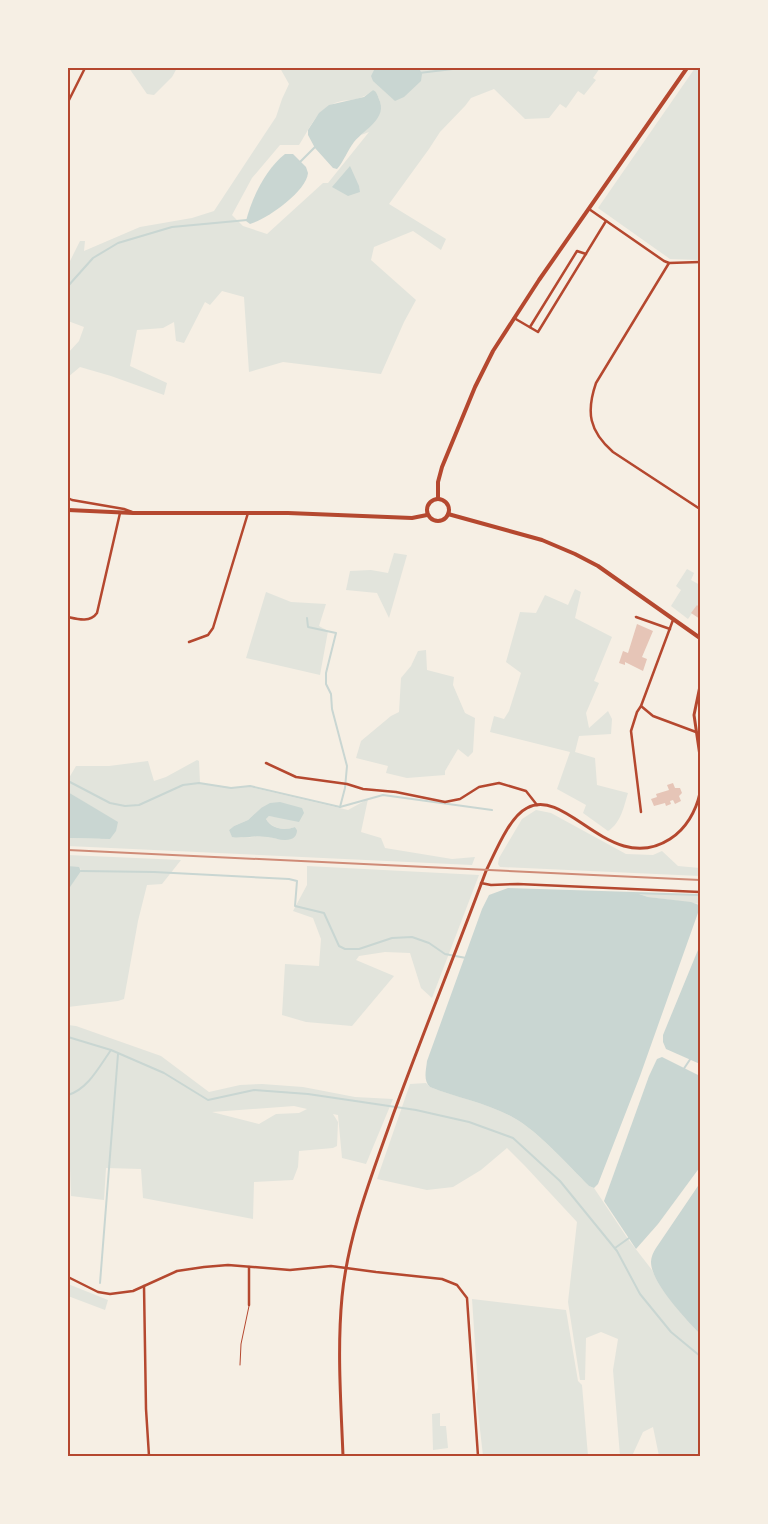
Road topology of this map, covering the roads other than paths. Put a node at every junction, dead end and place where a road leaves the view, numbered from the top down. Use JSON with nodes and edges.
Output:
{"nodes":[{"id":1,"x":85,"y":68,"type":"edge"},
{"id":2,"x":687,"y":68,"type":"edge"},
{"id":3,"x":68,"y":102,"type":"edge"},
{"id":4,"x":589,"y":209,"type":"junction"},
{"id":5,"x":606,"y":221,"type":"junction"},
{"id":6,"x":586,"y":254,"type":"junction"},
{"id":7,"x":700,"y":262,"type":"edge"},
{"id":8,"x":669,"y":263,"type":"junction"},
{"id":9,"x":514,"y":318,"type":"junction"},
{"id":10,"x":530,"y":327,"type":"junction"},
{"id":11,"x":68,"y":498,"type":"edge"},
{"id":12,"x":438,"y":499,"type":"junction"},
{"id":13,"x":700,"y":509,"type":"edge"},
{"id":14,"x":68,"y":510,"type":"edge"},
{"id":15,"x":120,"y":513,"type":"junction"},
{"id":16,"x":133,"y":513,"type":"junction"},
{"id":17,"x":248,"y":513,"type":"junction"},
{"id":18,"x":428,"y":514,"type":"junction"},
{"id":19,"x":448,"y":514,"type":"junction"},
{"id":20,"x":68,"y":617,"type":"edge"},
{"id":21,"x":636,"y":617,"type":"dead end"},
{"id":22,"x":674,"y":618,"type":"junction"},
{"id":23,"x":670,"y":629,"type":"junction"},
{"id":24,"x":700,"y":638,"type":"edge"},
{"id":25,"x":190,"y":642,"type":"dead end"},
{"id":26,"x":700,"y":686,"type":"edge"},
{"id":27,"x":641,"y":706,"type":"junction"},
{"id":28,"x":696,"y":732,"type":"junction"},
{"id":29,"x":700,"y":756,"type":"edge"},
{"id":30,"x":266,"y":763,"type":"dead end"},
{"id":31,"x":700,"y":793,"type":"edge"},
{"id":32,"x":537,"y":804,"type":"junction"},
{"id":33,"x":641,"y":812,"type":"dead end"},
{"id":34,"x":482,"y":883,"type":"junction"},
{"id":35,"x":700,"y":892,"type":"edge"},
{"id":36,"x":249,"y":1267,"type":"junction"},
{"id":37,"x":346,"y":1268,"type":"junction"},
{"id":38,"x":68,"y":1277,"type":"edge"},
{"id":39,"x":144,"y":1286,"type":"junction"},
{"id":40,"x":249,"y":1305,"type":"joint"},
{"id":41,"x":240,"y":1365,"type":"dead end"},
{"id":42,"x":149,"y":1456,"type":"edge"},
{"id":43,"x":343,"y":1456,"type":"edge"},
{"id":44,"x":478,"y":1456,"type":"edge"}],
"edges":[{"from":1,"to":3,"type":"street"},
{"from":2,"to":4,"type":"main road"},
{"from":4,"to":5,"type":"street"},
{"from":4,"to":9,"type":"main road"},
{"from":5,"to":6,"type":"street"},
{"from":5,"to":8,"type":"street"},
{"from":6,"to":10,"type":"street"},
{"from":6,"to":10,"type":"street"},
{"from":7,"to":8,"type":"street"},
{"from":8,"to":13,"type":"street"},
{"from":9,"to":10,"type":"street"},
{"from":9,"to":12,"type":"main road"},
{"from":11,"to":16,"type":"street"},
{"from":12,"to":18,"type":"main road"},
{"from":12,"to":19,"type":"main road"},
{"from":14,"to":15,"type":"main road"},
{"from":15,"to":16,"type":"main road"},
{"from":15,"to":20,"type":"street"},
{"from":16,"to":17,"type":"main road"},
{"from":17,"to":18,"type":"main road"},
{"from":17,"to":25,"type":"street"},
{"from":18,"to":19,"type":"main road"},
{"from":19,"to":22,"type":"main road"},
{"from":21,"to":23,"type":"street"},
{"from":22,"to":23,"type":"street"},
{"from":22,"to":24,"type":"main road"},
{"from":23,"to":27,"type":"street"},
{"from":26,"to":28,"type":"street"},
{"from":27,"to":28,"type":"street"},
{"from":27,"to":33,"type":"street"},
{"from":28,"to":29,"type":"street"},
{"from":30,"to":32,"type":"street"},
{"from":31,"to":32,"type":"street"},
{"from":32,"to":34,"type":"street"},
{"from":34,"to":35,"type":"street"},
{"from":34,"to":37,"type":"street"},
{"from":36,"to":37,"type":"street"},
{"from":36,"to":39,"type":"street"},
{"from":36,"to":40,"type":"street"},
{"from":37,"to":43,"type":"street"},
{"from":37,"to":44,"type":"street"},
{"from":38,"to":39,"type":"street"},
{"from":39,"to":42,"type":"street"},
{"from":40,"to":41,"type":"lane"}]}
